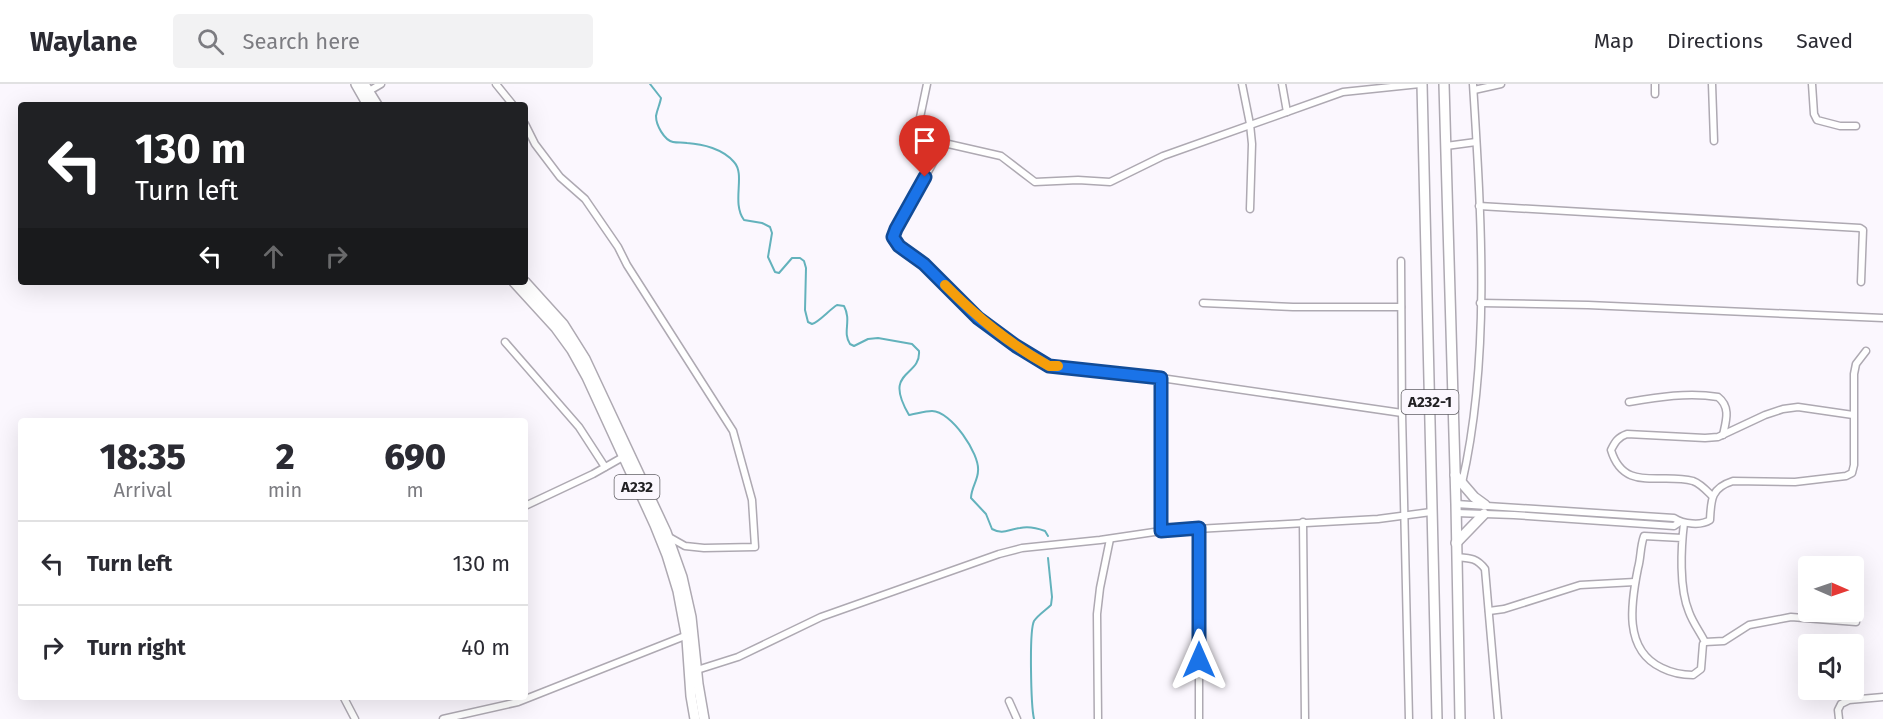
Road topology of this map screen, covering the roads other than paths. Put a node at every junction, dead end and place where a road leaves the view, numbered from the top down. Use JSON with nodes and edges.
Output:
{"nodes":[{"id":1,"x":356,"y":84,"type":"edge"},
{"id":2,"x":381,"y":84,"type":"edge"},
{"id":3,"x":496,"y":84,"type":"edge"},
{"id":4,"x":927,"y":84,"type":"edge"},
{"id":5,"x":1242,"y":84,"type":"edge"},
{"id":6,"x":1282,"y":84,"type":"edge"},
{"id":7,"x":1421,"y":84,"type":"edge"},
{"id":8,"x":1444,"y":84,"type":"edge"},
{"id":9,"x":1501,"y":84,"type":"edge"},
{"id":10,"x":1655,"y":84,"type":"edge"},
{"id":11,"x":1712,"y":84,"type":"edge"},
{"id":12,"x":1812,"y":84,"type":"edge"},
{"id":13,"x":1491,"y":85,"type":"edge"},
{"id":14,"x":1349,"y":87,"type":"edge"},
{"id":15,"x":1474,"y":87,"type":"edge"},
{"id":16,"x":367,"y":88,"type":"edge"},
{"id":17,"x":1655,"y":94,"type":"dead end"},
{"id":18,"x":366,"y":102,"type":"edge"},
{"id":19,"x":375,"y":102,"type":"edge"},
{"id":20,"x":511,"y":102,"type":"edge"},
{"id":21,"x":1287,"y":112,"type":"junction"},
{"id":22,"x":1250,"y":124,"type":"junction"},
{"id":23,"x":1856,"y":126,"type":"dead end"},
{"id":24,"x":528,"y":130,"type":"edge"},
{"id":25,"x":1714,"y":141,"type":"dead end"},
{"id":26,"x":1476,"y":142,"type":"junction"},
{"id":27,"x":944,"y":143,"type":"junction"},
{"id":28,"x":1446,"y":146,"type":"junction"},
{"id":29,"x":1479,"y":206,"type":"junction"},
{"id":30,"x":1250,"y":209,"type":"dead end"},
{"id":31,"x":1401,"y":261,"type":"dead end"},
{"id":32,"x":1861,"y":282,"type":"dead end"},
{"id":33,"x":517,"y":285,"type":"edge"},
{"id":34,"x":528,"y":285,"type":"edge"},
{"id":35,"x":1203,"y":303,"type":"dead end"},
{"id":36,"x":1480,"y":303,"type":"junction"},
{"id":37,"x":1401,"y":307,"type":"junction"},
{"id":38,"x":1883,"y":318,"type":"edge"},
{"id":39,"x":505,"y":342,"type":"dead end"},
{"id":40,"x":1866,"y":351,"type":"dead end"},
{"id":41,"x":1161,"y":378,"type":"junction"},
{"id":42,"x":1629,"y":402,"type":"dead end"},
{"id":43,"x":1402,"y":413,"type":"junction"},
{"id":44,"x":1853,"y":415,"type":"junction"},
{"id":45,"x":1723,"y":435,"type":"junction"},
{"id":46,"x":623,"y":457,"type":"junction"},
{"id":47,"x":605,"y":467,"type":"junction"},
{"id":48,"x":1455,"y":475,"type":"junction"},
{"id":49,"x":1462,"y":483,"type":"junction"},
{"id":50,"x":1712,"y":496,"type":"junction"},
{"id":51,"x":528,"y":505,"type":"edge"},
{"id":52,"x":1456,"y":509,"type":"junction"},
{"id":53,"x":1485,"y":510,"type":"junction"},
{"id":54,"x":1431,"y":512,"type":"junction"},
{"id":55,"x":1404,"y":515,"type":"junction"},
{"id":56,"x":1303,"y":522,"type":"junction"},
{"id":57,"x":1682,"y":522,"type":"junction"},
{"id":58,"x":1199,"y":528,"type":"junction"},
{"id":59,"x":1161,"y":531,"type":"junction"},
{"id":60,"x":668,"y":537,"type":"junction"},
{"id":61,"x":1110,"y":538,"type":"junction"},
{"id":62,"x":1682,"y":538,"type":"junction"},
{"id":63,"x":1456,"y":543,"type":"junction"},
{"id":64,"x":1456,"y":557,"type":"junction"},
{"id":65,"x":1635,"y":582,"type":"junction"},
{"id":66,"x":1489,"y":610,"type":"junction"},
{"id":67,"x":1798,"y":618,"type":"edge"},
{"id":68,"x":690,"y":634,"type":"junction"},
{"id":69,"x":1705,"y":642,"type":"junction"},
{"id":70,"x":697,"y":670,"type":"junction"},
{"id":71,"x":1883,"y":697,"type":"edge"},
{"id":72,"x":528,"y":698,"type":"edge"},
{"id":73,"x":345,"y":700,"type":"edge"},
{"id":74,"x":523,"y":700,"type":"edge"},
{"id":75,"x":1009,"y":701,"type":"dead end"},
{"id":76,"x":355,"y":719,"type":"edge"},
{"id":77,"x":444,"y":719,"type":"edge"},
{"id":78,"x":694,"y":719,"type":"edge"},
{"id":79,"x":704,"y":719,"type":"edge"},
{"id":80,"x":1017,"y":719,"type":"edge"},
{"id":81,"x":1098,"y":719,"type":"edge"},
{"id":82,"x":1199,"y":719,"type":"edge"},
{"id":83,"x":1305,"y":719,"type":"edge"},
{"id":84,"x":1409,"y":719,"type":"edge"},
{"id":85,"x":1437,"y":719,"type":"edge"},
{"id":86,"x":1460,"y":719,"type":"edge"},
{"id":87,"x":1498,"y":719,"type":"edge"},
{"id":88,"x":1839,"y":719,"type":"edge"}],
"edges":[{"from":1,"to":18,"type":"main road"},
{"from":2,"to":16,"type":"street"},
{"from":3,"to":20,"type":"street"},
{"from":4,"to":27,"type":"street"},
{"from":5,"to":22,"type":"street"},
{"from":6,"to":21,"type":"street"},
{"from":7,"to":14,"type":"street"},
{"from":7,"to":54,"type":"main road","number":"A232-1"},
{"from":8,"to":28,"type":"main road","number":"A232-1"},
{"from":9,"to":13,"type":"street"},
{"from":10,"to":17,"type":"street"},
{"from":11,"to":25,"type":"street"},
{"from":12,"to":23,"type":"street"},
{"from":13,"to":15,"type":"street"},
{"from":14,"to":21,"type":"street"},
{"from":15,"to":26,"type":"street"},
{"from":16,"to":19,"type":"main road"},
{"from":21,"to":22,"type":"street"},
{"from":22,"to":27,"type":"street"},
{"from":22,"to":30,"type":"street"},
{"from":24,"to":60,"type":"street"},
{"from":26,"to":28,"type":"street"},
{"from":26,"to":29,"type":"street"},
{"from":27,"to":41,"type":"street"},
{"from":28,"to":48,"type":"main road","number":"A232-1"},
{"from":29,"to":32,"type":"street"},
{"from":29,"to":36,"type":"street"},
{"from":31,"to":37,"type":"street"},
{"from":33,"to":46,"type":"main road","number":"A232"},
{"from":34,"to":60,"type":"main road","number":"A232"},
{"from":35,"to":37,"type":"street"},
{"from":36,"to":38,"type":"street"},
{"from":36,"to":49,"type":"street"},
{"from":37,"to":43,"type":"street"},
{"from":39,"to":47,"type":"street"},
{"from":40,"to":44,"type":"street"},
{"from":41,"to":43,"type":"street"},
{"from":41,"to":59,"type":"street"},
{"from":42,"to":45,"type":"street"},
{"from":43,"to":55,"type":"street"},
{"from":44,"to":45,"type":"street"},
{"from":44,"to":50,"type":"street"},
{"from":45,"to":50,"type":"street"},
{"from":46,"to":47,"type":"street"},
{"from":46,"to":68,"type":"main road","number":"A232"},
{"from":47,"to":51,"type":"street"},
{"from":48,"to":49,"type":"main road"},
{"from":48,"to":52,"type":"main road","number":"A232-1"},
{"from":49,"to":53,"type":"main road"},
{"from":50,"to":57,"type":"street"},
{"from":52,"to":53,"type":"street"},
{"from":52,"to":63,"type":"main road","number":"A232-1"},
{"from":53,"to":57,"type":"street"},
{"from":53,"to":63,"type":"main road"},
{"from":54,"to":55,"type":"street"},
{"from":54,"to":85,"type":"main road","number":"A232-1"},
{"from":55,"to":56,"type":"street"},
{"from":55,"to":84,"type":"street"},
{"from":56,"to":58,"type":"street"},
{"from":56,"to":83,"type":"street"},
{"from":57,"to":62,"type":"street"},
{"from":58,"to":59,"type":"street"},
{"from":58,"to":82,"type":"street"},
{"from":59,"to":61,"type":"street"},
{"from":60,"to":68,"type":"main road","number":"A232"},
{"from":61,"to":70,"type":"street"},
{"from":61,"to":81,"type":"street"},
{"from":62,"to":65,"type":"street"},
{"from":62,"to":69,"type":"street"},
{"from":63,"to":64,"type":"main road","number":"A232-1"},
{"from":64,"to":66,"type":"street"},
{"from":64,"to":86,"type":"main road","number":"A232-1"},
{"from":65,"to":66,"type":"street"},
{"from":65,"to":69,"type":"street"},
{"from":66,"to":87,"type":"street"},
{"from":67,"to":69,"type":"street"},
{"from":68,"to":70,"type":"main road","number":"A232"},
{"from":68,"to":72,"type":"street"},
{"from":68,"to":78,"type":"main road","number":"A232"},
{"from":70,"to":79,"type":"main road","number":"A232"},
{"from":71,"to":88,"type":"street"},
{"from":73,"to":76,"type":"street"},
{"from":74,"to":77,"type":"street"},
{"from":75,"to":80,"type":"street"}]}
